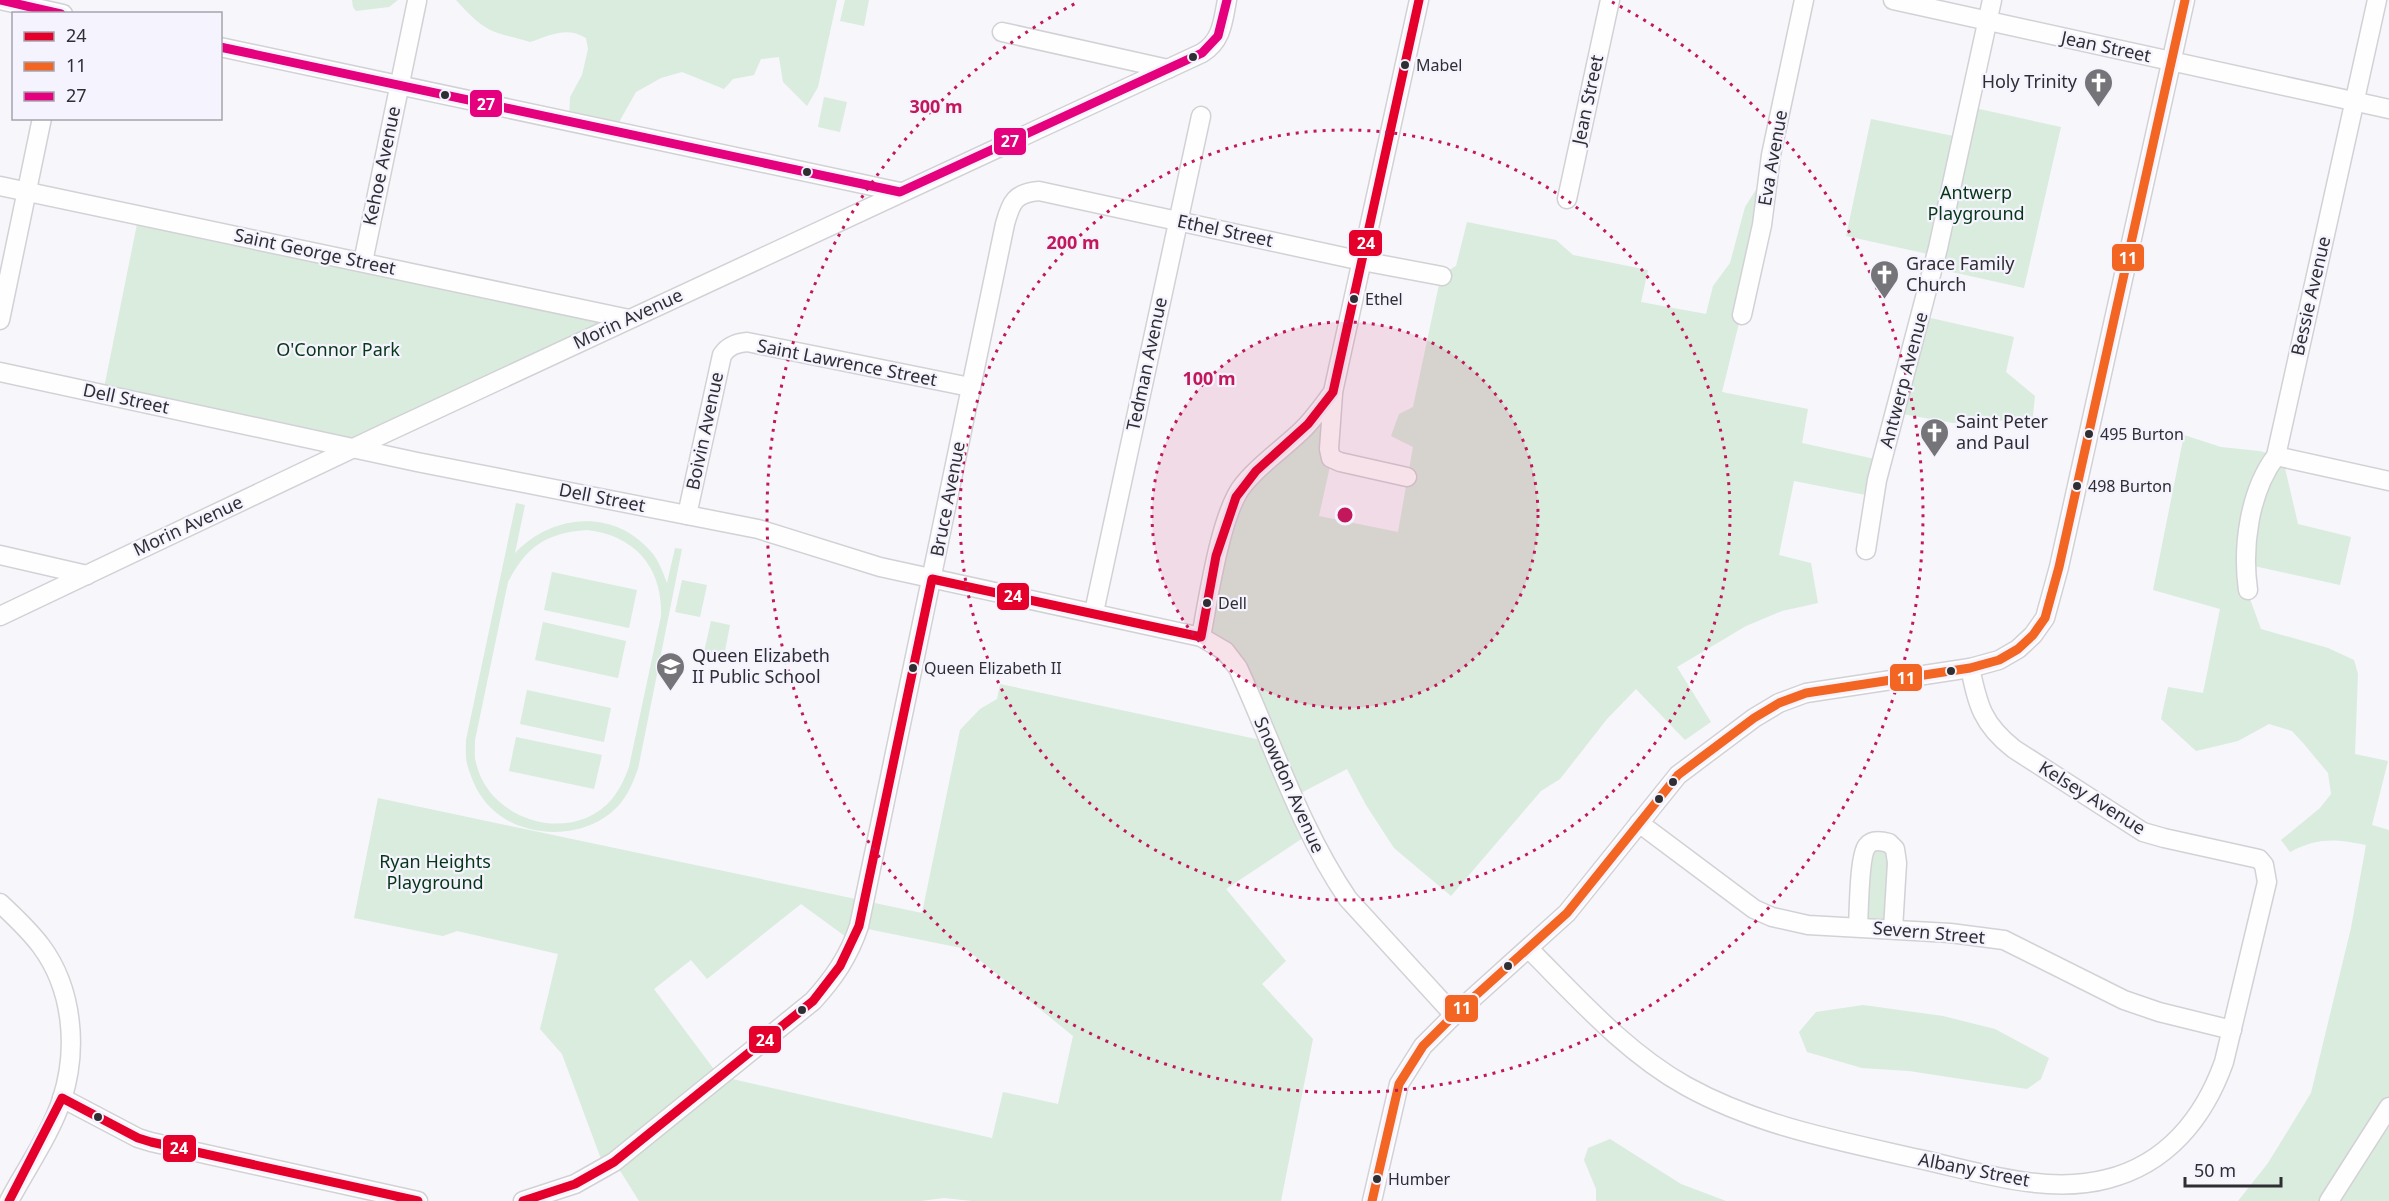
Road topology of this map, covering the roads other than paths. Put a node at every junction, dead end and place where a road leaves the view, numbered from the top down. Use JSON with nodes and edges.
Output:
{"nodes":[{"id":1,"x":0,"y":0,"type":"edge"},
{"id":2,"x":1227,"y":0,"type":"edge"},
{"id":3,"x":1419,"y":0,"type":"edge"},
{"id":4,"x":1610,"y":0,"type":"edge"},
{"id":5,"x":1804,"y":0,"type":"edge"},
{"id":6,"x":1893,"y":0,"type":"edge"},
{"id":7,"x":1992,"y":0,"type":"edge"},
{"id":8,"x":2186,"y":0,"type":"edge"},
{"id":9,"x":2377,"y":0,"type":"edge"},
{"id":10,"x":417,"y":1,"type":"edge"},
{"id":11,"x":55,"y":12,"type":"edge"},
{"id":12,"x":1988,"y":21,"type":"junction"},
{"id":13,"x":1002,"y":32,"type":"dead end"},
{"id":14,"x":222,"y":47,"type":"edge"},
{"id":15,"x":2172,"y":61,"type":"junction"},
{"id":16,"x":1167,"y":69,"type":"junction"},
{"id":17,"x":399,"y":85,"type":"junction"},
{"id":18,"x":2355,"y":102,"type":"junction"},
{"id":19,"x":2389,"y":109,"type":"edge"},
{"id":20,"x":1200,"y":116,"type":"dead end"},
{"id":21,"x":42,"y":120,"type":"edge"},
{"id":22,"x":0,"y":186,"type":"edge"},
{"id":23,"x":27,"y":192,"type":"junction"},
{"id":24,"x":900,"y":192,"type":"junction"},
{"id":25,"x":1567,"y":199,"type":"dead end"},
{"id":26,"x":1013,"y":203,"type":"joint"},
{"id":27,"x":1178,"y":220,"type":"junction"},
{"id":28,"x":1362,"y":261,"type":"junction"},
{"id":29,"x":363,"y":262,"type":"junction"},
{"id":30,"x":1442,"y":276,"type":"dead end"},
{"id":31,"x":1742,"y":315,"type":"dead end"},
{"id":32,"x":629,"y":319,"type":"junction"},
{"id":33,"x":0,"y":320,"type":"edge"},
{"id":34,"x":726,"y":349,"type":"joint"},
{"id":35,"x":0,"y":372,"type":"edge"},
{"id":36,"x":970,"y":387,"type":"junction"},
{"id":37,"x":1333,"y":392,"type":"junction"},
{"id":38,"x":352,"y":448,"type":"junction"},
{"id":39,"x":2276,"y":456,"type":"junction"},
{"id":40,"x":1407,"y":477,"type":"dead end"},
{"id":41,"x":2389,"y":482,"type":"edge"},
{"id":42,"x":687,"y":515,"type":"junction"},
{"id":43,"x":1866,"y":550,"type":"dead end"},
{"id":44,"x":0,"y":555,"type":"edge"},
{"id":45,"x":87,"y":574,"type":"junction"},
{"id":46,"x":932,"y":579,"type":"junction"},
{"id":47,"x":2248,"y":590,"type":"dead end"},
{"id":48,"x":1094,"y":612,"type":"junction"},
{"id":49,"x":0,"y":616,"type":"edge"},
{"id":50,"x":1201,"y":636,"type":"junction"},
{"id":51,"x":1970,"y":668,"type":"junction"},
{"id":52,"x":1639,"y":823,"type":"junction"},
{"id":53,"x":2264,"y":865,"type":"joint"},
{"id":54,"x":0,"y":903,"type":"edge"},
{"id":55,"x":1858,"y":927,"type":"junction"},
{"id":56,"x":1893,"y":929,"type":"junction"},
{"id":57,"x":1529,"y":949,"type":"junction"},
{"id":58,"x":1454,"y":1015,"type":"junction"},
{"id":59,"x":2232,"y":1030,"type":"junction"},
{"id":60,"x":62,"y":1098,"type":"junction"},
{"id":61,"x":2389,"y":1107,"type":"edge"},
{"id":62,"x":9,"y":1201,"type":"edge"},
{"id":63,"x":418,"y":1201,"type":"edge"},
{"id":64,"x":523,"y":1201,"type":"edge"},
{"id":65,"x":1372,"y":1201,"type":"edge"},
{"id":66,"x":2329,"y":1201,"type":"edge"}],
"edges":[{"from":1,"to":11,"type":"street"},
{"from":2,"to":16,"type":"street","name":"Morin Avenue"},
{"from":3,"to":28,"type":"street"},
{"from":4,"to":25,"type":"street","name":"Jean Street"},
{"from":5,"to":31,"type":"street","name":"Eva Avenue"},
{"from":6,"to":12,"type":"street","name":"Jean Street"},
{"from":7,"to":12,"type":"street","name":"Antwerp Avenue"},
{"from":8,"to":15,"type":"street"},
{"from":9,"to":18,"type":"street","name":"Bessie Avenue"},
{"from":10,"to":17,"type":"street","name":"Kehoe Avenue"},
{"from":12,"to":15,"type":"street","name":"Jean Street"},
{"from":12,"to":43,"type":"street","name":"Antwerp Avenue"},
{"from":13,"to":16,"type":"street"},
{"from":14,"to":17,"type":"street"},
{"from":15,"to":18,"type":"street","name":"Jean Street"},
{"from":15,"to":51,"type":"street"},
{"from":16,"to":24,"type":"street","name":"Morin Avenue"},
{"from":17,"to":24,"type":"street"},
{"from":17,"to":29,"type":"street","name":"Kehoe Avenue"},
{"from":18,"to":19,"type":"street","name":"Jean Street"},
{"from":18,"to":39,"type":"street","name":"Bessie Avenue"},
{"from":20,"to":27,"type":"street","name":"Tedman Avenue"},
{"from":21,"to":23,"type":"street"},
{"from":22,"to":23,"type":"street","name":"Saint George Street"},
{"from":23,"to":29,"type":"street","name":"Saint George Street"},
{"from":23,"to":33,"type":"street"},
{"from":24,"to":32,"type":"street","name":"Morin Avenue"},
{"from":26,"to":27,"type":"street","name":"Ethel Street"},
{"from":26,"to":36,"type":"street","name":"Bruce Avenue"},
{"from":27,"to":28,"type":"street","name":"Ethel Street"},
{"from":27,"to":48,"type":"street","name":"Tedman Avenue"},
{"from":28,"to":30,"type":"street","name":"Ethel Street"},
{"from":28,"to":37,"type":"street"},
{"from":29,"to":32,"type":"street","name":"Saint George Street"},
{"from":32,"to":38,"type":"street","name":"Morin Avenue"},
{"from":34,"to":36,"type":"street","name":"Saint Lawrence Street"},
{"from":34,"to":42,"type":"street","name":"Boivin Avenue"},
{"from":35,"to":38,"type":"street","name":"Dell Street"},
{"from":36,"to":46,"type":"street","name":"Bruce Avenue"},
{"from":37,"to":40,"type":"street"},
{"from":37,"to":50,"type":"street"},
{"from":38,"to":42,"type":"street","name":"Dell Street"},
{"from":38,"to":45,"type":"street","name":"Morin Avenue"},
{"from":39,"to":41,"type":"street"},
{"from":39,"to":47,"type":"street","name":"Bessie Avenue"},
{"from":42,"to":46,"type":"street","name":"Dell Street"},
{"from":44,"to":45,"type":"street"},
{"from":45,"to":49,"type":"street","name":"Morin Avenue"},
{"from":46,"to":48,"type":"street","name":"Dell Street"},
{"from":46,"to":64,"type":"street","name":"Bruce Avenue"},
{"from":48,"to":50,"type":"street","name":"Dell Street"},
{"from":50,"to":58,"type":"street","name":"Snowdon Avenue"},
{"from":51,"to":52,"type":"street"},
{"from":51,"to":53,"type":"street","name":"Kelsey Avenue"},
{"from":52,"to":55,"type":"street","name":"Severn Street"},
{"from":52,"to":57,"type":"street"},
{"from":53,"to":59,"type":"street","name":"Albany Street"},
{"from":54,"to":60,"type":"street"},
{"from":55,"to":56,"type":"street","name":"Severn Street"},
{"from":55,"to":56,"type":"street"},
{"from":56,"to":59,"type":"street","name":"Severn Street"},
{"from":57,"to":58,"type":"street"},
{"from":57,"to":59,"type":"street","name":"Albany Street"},
{"from":58,"to":65,"type":"street"},
{"from":60,"to":62,"type":"street"},
{"from":60,"to":63,"type":"street"},
{"from":61,"to":66,"type":"street"}]}
